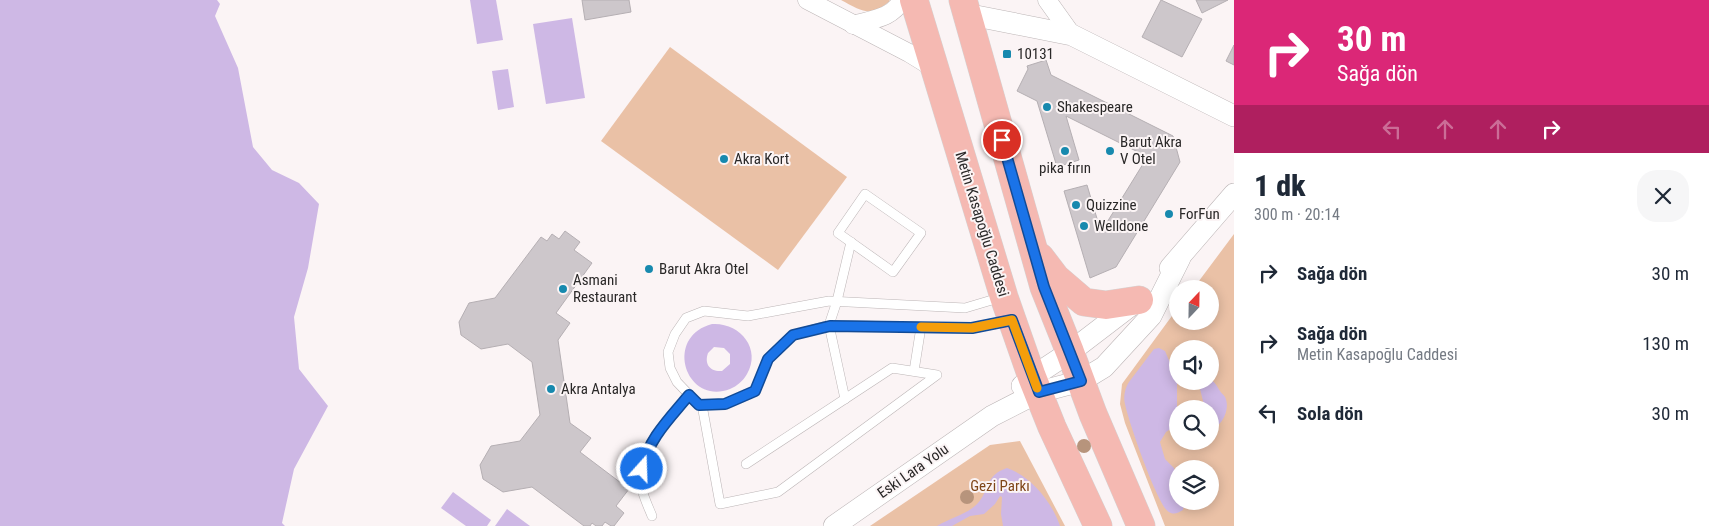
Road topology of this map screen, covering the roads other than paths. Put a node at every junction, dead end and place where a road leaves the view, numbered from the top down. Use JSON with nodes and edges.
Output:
{"nodes":[{"id":1,"x":807,"y":0,"type":"edge"},
{"id":2,"x":902,"y":0,"type":"edge"},
{"id":3,"x":914,"y":0,"type":"edge"},
{"id":4,"x":1047,"y":0,"type":"edge"},
{"id":5,"x":965,"y":7,"type":"edge"},
{"id":6,"x":853,"y":25,"type":"junction"},
{"id":7,"x":1072,"y":35,"type":"junction"},
{"id":8,"x":934,"y":69,"type":"junction"},
{"id":9,"x":1234,"y":116,"type":"edge"},
{"id":10,"x":1234,"y":194,"type":"edge"},
{"id":11,"x":851,"y":242,"type":"junction"},
{"id":12,"x":1033,"y":248,"type":"junction"},
{"id":13,"x":1180,"y":258,"type":"junction"},
{"id":14,"x":1139,"y":300,"type":"junction"},
{"id":15,"x":837,"y":301,"type":"junction"},
{"id":16,"x":1008,"y":308,"type":"junction"},
{"id":17,"x":830,"y":326,"type":"junction"},
{"id":18,"x":921,"y":327,"type":"junction"},
{"id":19,"x":1070,"y":352,"type":"junction"},
{"id":20,"x":914,"y":371,"type":"junction"},
{"id":21,"x":1081,"y":381,"type":"junction"},
{"id":22,"x":1035,"y":384,"type":"junction"},
{"id":23,"x":689,"y":395,"type":"junction"},
{"id":24,"x":845,"y":399,"type":"junction"},
{"id":25,"x":702,"y":405,"type":"junction"},
{"id":26,"x":746,"y":464,"type":"dead end"},
{"id":27,"x":652,"y":516,"type":"dead end"},
{"id":28,"x":834,"y":526,"type":"edge"},
{"id":29,"x":1098,"y":526,"type":"edge"},
{"id":30,"x":1141,"y":526,"type":"edge"}],
"edges":[{"from":1,"to":6,"type":"street"},
{"from":2,"to":6,"type":"street"},
{"from":3,"to":8,"type":"main road","name":"Metin Kasapoğlu Caddesi"},
{"from":4,"to":7,"type":"street"},
{"from":5,"to":7,"type":"street"},
{"from":5,"to":12,"type":"main road"},
{"from":6,"to":8,"type":"street"},
{"from":7,"to":9,"type":"street"},
{"from":8,"to":16,"type":"main road","name":"Metin Kasapoğlu Caddesi"},
{"from":10,"to":13,"type":"street"},
{"from":11,"to":11,"type":"lane"},
{"from":11,"to":15,"type":"lane"},
{"from":12,"to":14,"type":"main road"},
{"from":12,"to":19,"type":"main road"},
{"from":13,"to":14,"type":"street","name":"Eski Lara Yolu"},
{"from":13,"to":21,"type":"street"},
{"from":14,"to":19,"type":"street","name":"Eski Lara Yolu"},
{"from":15,"to":16,"type":"lane"},
{"from":15,"to":17,"type":"lane"},
{"from":15,"to":23,"type":"lane"},
{"from":16,"to":18,"type":"lane"},
{"from":16,"to":22,"type":"main road","name":"Metin Kasapoğlu Caddesi"},
{"from":17,"to":18,"type":"lane"},
{"from":17,"to":24,"type":"lane"},
{"from":17,"to":25,"type":"lane"},
{"from":18,"to":20,"type":"lane"},
{"from":19,"to":21,"type":"main road"},
{"from":19,"to":22,"type":"street","name":"Eski Lara Yolu"},
{"from":20,"to":24,"type":"lane"},
{"from":20,"to":25,"type":"lane"},
{"from":21,"to":22,"type":"street"},
{"from":21,"to":30,"type":"main road"},
{"from":22,"to":28,"type":"street","name":"Eski Lara Yolu"},
{"from":22,"to":29,"type":"main road","name":"Metin Kasapoğlu Caddesi"},
{"from":23,"to":25,"type":"lane"},
{"from":23,"to":27,"type":"lane"},
{"from":24,"to":26,"type":"lane"}]}
